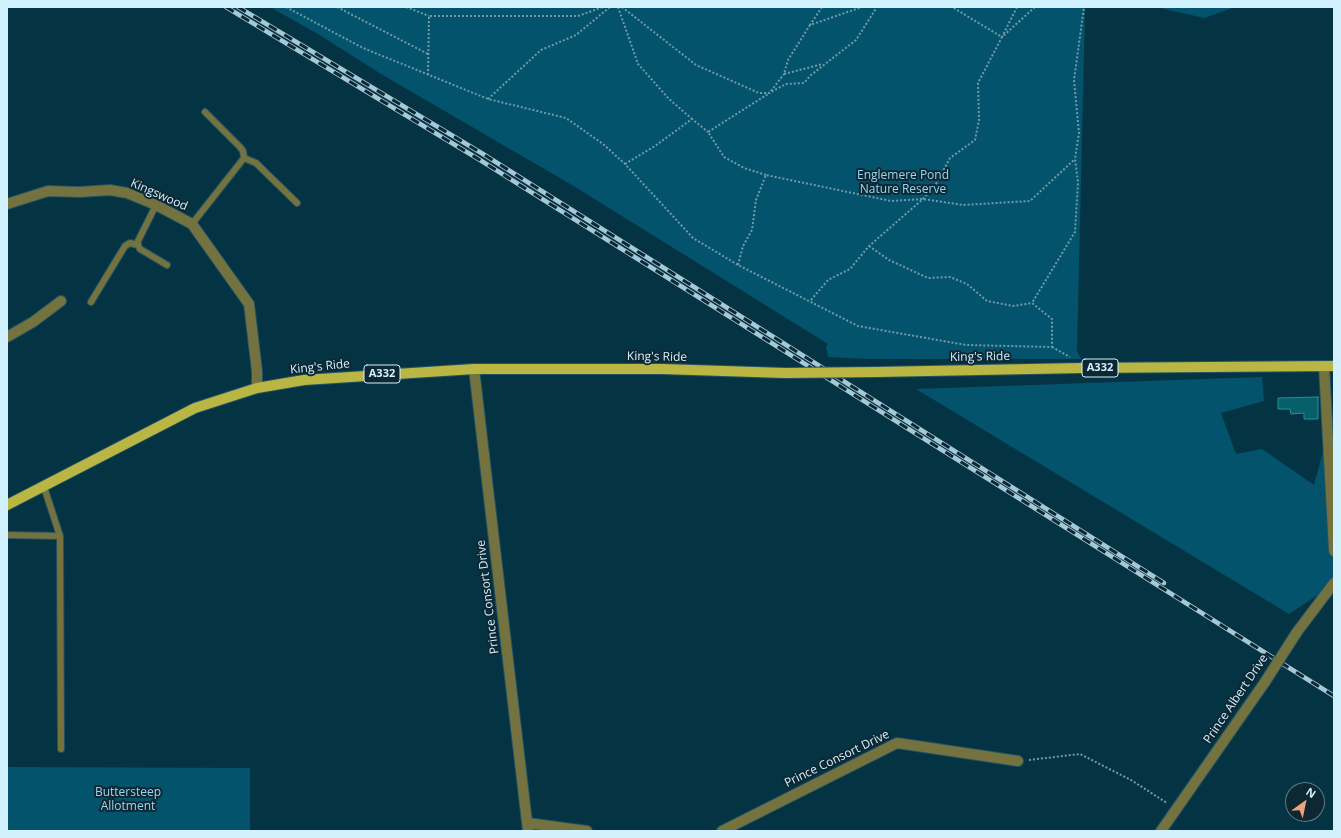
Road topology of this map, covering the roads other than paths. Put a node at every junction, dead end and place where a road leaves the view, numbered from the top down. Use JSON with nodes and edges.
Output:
{"nodes":[{"id":1,"x":205,"y":112,"type":"dead end"},
{"id":2,"x":244,"y":158,"type":"junction"},
{"id":3,"x":297,"y":203,"type":"dead end"},
{"id":4,"x":7,"y":204,"type":"edge"},
{"id":5,"x":156,"y":205,"type":"junction"},
{"id":6,"x":192,"y":224,"type":"junction"},
{"id":7,"x":138,"y":245,"type":"junction"},
{"id":8,"x":167,"y":265,"type":"dead end"},
{"id":9,"x":61,"y":301,"type":"dead end"},
{"id":10,"x":92,"y":302,"type":"dead end"},
{"id":11,"x":7,"y":337,"type":"edge"},
{"id":12,"x":1329,"y":366,"type":"edge"},
{"id":13,"x":474,"y":369,"type":"junction"},
{"id":14,"x":257,"y":388,"type":"junction"},
{"id":15,"x":44,"y":487,"type":"junction"},
{"id":16,"x":7,"y":505,"type":"edge"},
{"id":17,"x":7,"y":535,"type":"edge"},
{"id":18,"x":60,"y":536,"type":"junction"},
{"id":19,"x":1334,"y":551,"type":"edge"},
{"id":20,"x":1334,"y":583,"type":"edge"},
{"id":21,"x":61,"y":749,"type":"dead end"},
{"id":22,"x":1018,"y":761,"type":"road end"},
{"id":23,"x":528,"y":827,"type":"edge"},
{"id":24,"x":587,"y":831,"type":"edge"},
{"id":25,"x":722,"y":831,"type":"edge"},
{"id":26,"x":1161,"y":831,"type":"edge"}],
"edges":[{"from":1,"to":2,"type":"lane"},
{"from":2,"to":3,"type":"lane"},
{"from":2,"to":6,"type":"lane"},
{"from":4,"to":5,"type":"street","name":"Kingswood"},
{"from":5,"to":6,"type":"street","name":"Kingswood"},
{"from":5,"to":7,"type":"lane"},
{"from":6,"to":14,"type":"street","name":"Kingswood"},
{"from":7,"to":8,"type":"lane"},
{"from":7,"to":10,"type":"lane"},
{"from":9,"to":11,"type":"street"},
{"from":12,"to":13,"type":"main road","name":"King's Ride","number":"A332","bridge":true},
{"from":12,"to":19,"type":"street"},
{"from":13,"to":14,"type":"main road","name":"King's Ride","number":"A332"},
{"from":13,"to":23,"type":"street","name":"Prince Consort Drive"},
{"from":14,"to":15,"type":"main road","name":"King's Ride","number":"A332"},
{"from":15,"to":16,"type":"main road","name":"King's Ride","number":"A332"},
{"from":15,"to":18,"type":"lane"},
{"from":17,"to":18,"type":"lane"},
{"from":18,"to":21,"type":"lane"},
{"from":20,"to":26,"type":"street","name":"Prince Albert Drive","bridge":true},
{"from":22,"to":25,"type":"street","name":"Prince Consort Drive"},
{"from":23,"to":24,"type":"street","name":"Prince Consort Drive"}]}
